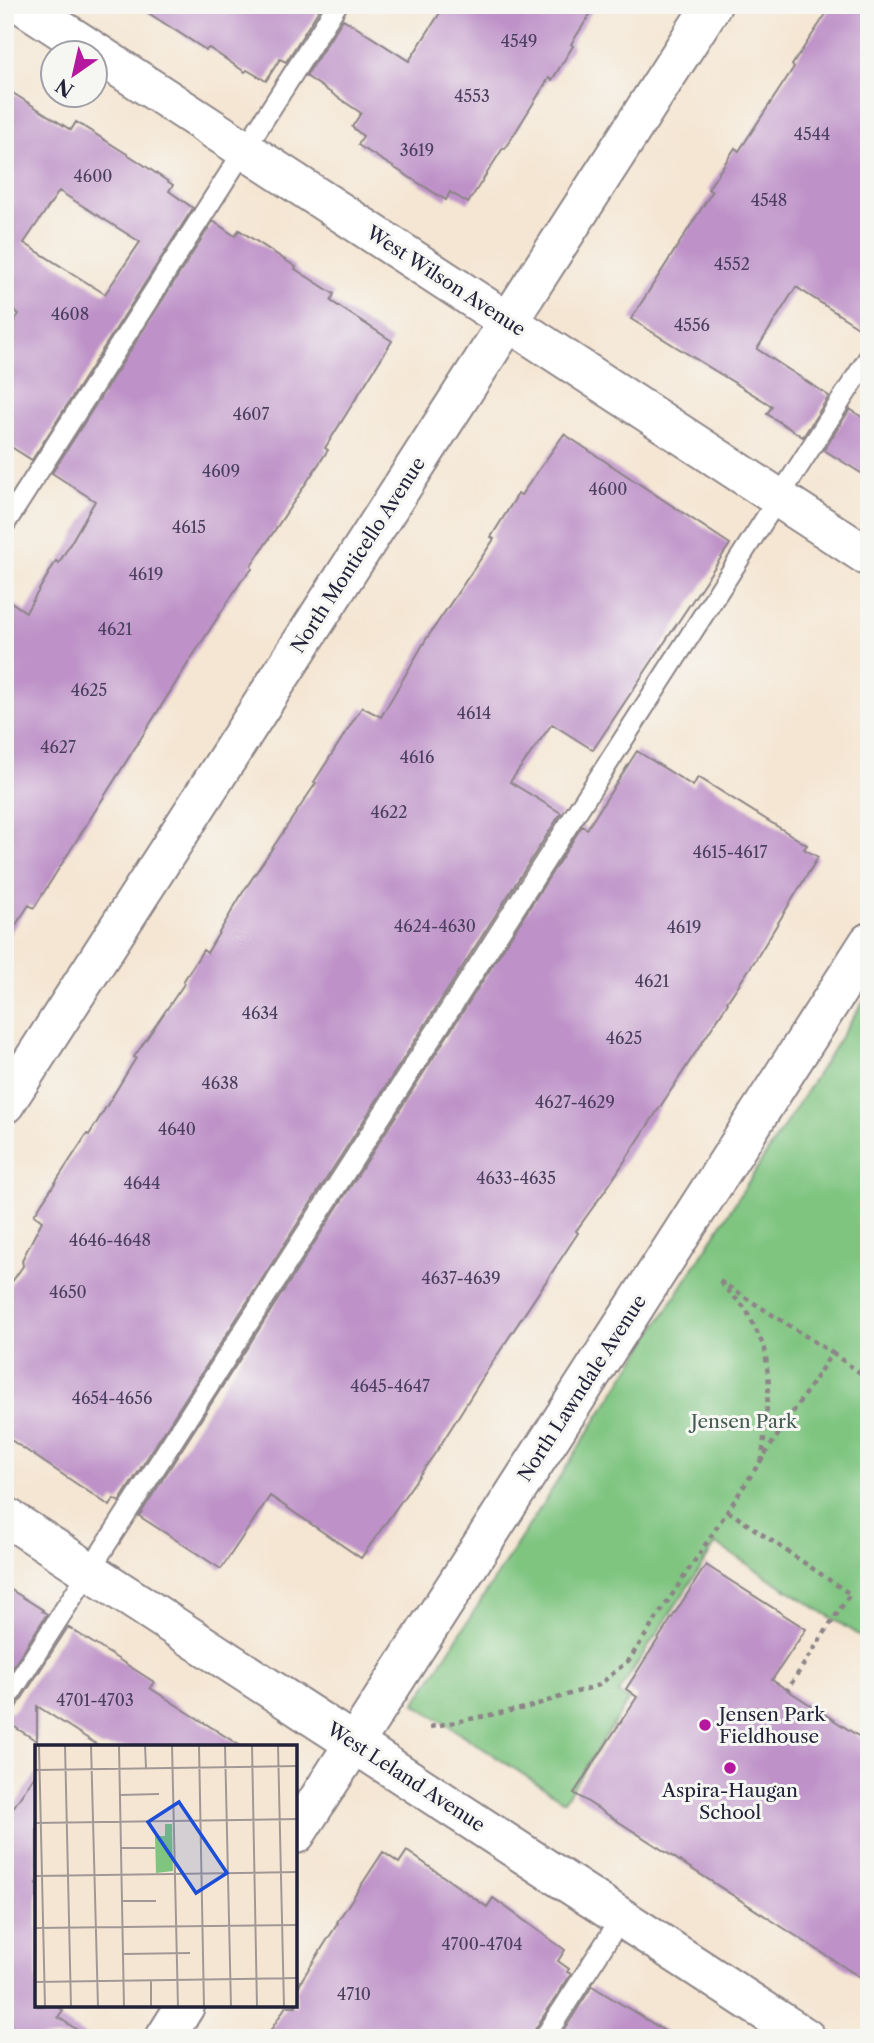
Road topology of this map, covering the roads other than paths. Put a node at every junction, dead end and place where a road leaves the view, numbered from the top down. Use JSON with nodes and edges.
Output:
{"nodes":[{"id":1,"x":23,"y":5,"type":"edge"},
{"id":2,"x":337,"y":5,"type":"edge"},
{"id":3,"x":712,"y":5,"type":"edge"},
{"id":4,"x":244,"y":149,"type":"junction"},
{"id":5,"x":509,"y":322,"type":"junction"},
{"id":6,"x":869,"y":357,"type":"edge"},
{"id":7,"x":778,"y":498,"type":"junction"},
{"id":8,"x":5,"y":524,"type":"edge"},
{"id":9,"x":869,"y":557,"type":"edge"},
{"id":10,"x":869,"y":942,"type":"edge"},
{"id":11,"x":5,"y":1104,"type":"edge"},
{"id":12,"x":5,"y":1516,"type":"edge"},
{"id":13,"x":89,"y":1571,"type":"junction"},
{"id":14,"x":5,"y":1702,"type":"edge"},
{"id":15,"x":354,"y":1744,"type":"junction"},
{"id":16,"x":298,"y":1831,"type":"edge"},
{"id":17,"x":622,"y":1917,"type":"junction"},
{"id":18,"x":184,"y":2008,"type":"edge"},
{"id":19,"x":165,"y":2038,"type":"edge"},
{"id":20,"x":544,"y":2038,"type":"edge"},
{"id":21,"x":806,"y":2038,"type":"edge"}],
"edges":[{"from":1,"to":4,"type":"street","name":"West Wilson Avenue"},
{"from":2,"to":4,"type":"lane"},
{"from":3,"to":5,"type":"street","name":"North Monticello Avenue"},
{"from":4,"to":5,"type":"street","name":"West Wilson Avenue"},
{"from":4,"to":8,"type":"lane"},
{"from":5,"to":7,"type":"street","name":"West Wilson Avenue"},
{"from":5,"to":11,"type":"street","name":"North Monticello Avenue"},
{"from":6,"to":7,"type":"lane"},
{"from":7,"to":9,"type":"street","name":"West Wilson Avenue"},
{"from":7,"to":13,"type":"lane"},
{"from":10,"to":15,"type":"street","name":"North Lawndale Avenue"},
{"from":12,"to":13,"type":"street","name":"West Leland Avenue"},
{"from":13,"to":14,"type":"lane"},
{"from":13,"to":15,"type":"street","name":"West Leland Avenue"},
{"from":15,"to":16,"type":"street","name":"North Lawndale Avenue"},
{"from":15,"to":17,"type":"street","name":"West Leland Avenue"},
{"from":17,"to":20,"type":"lane"},
{"from":17,"to":21,"type":"street","name":"West Leland Avenue"},
{"from":18,"to":19,"type":"street"}]}
